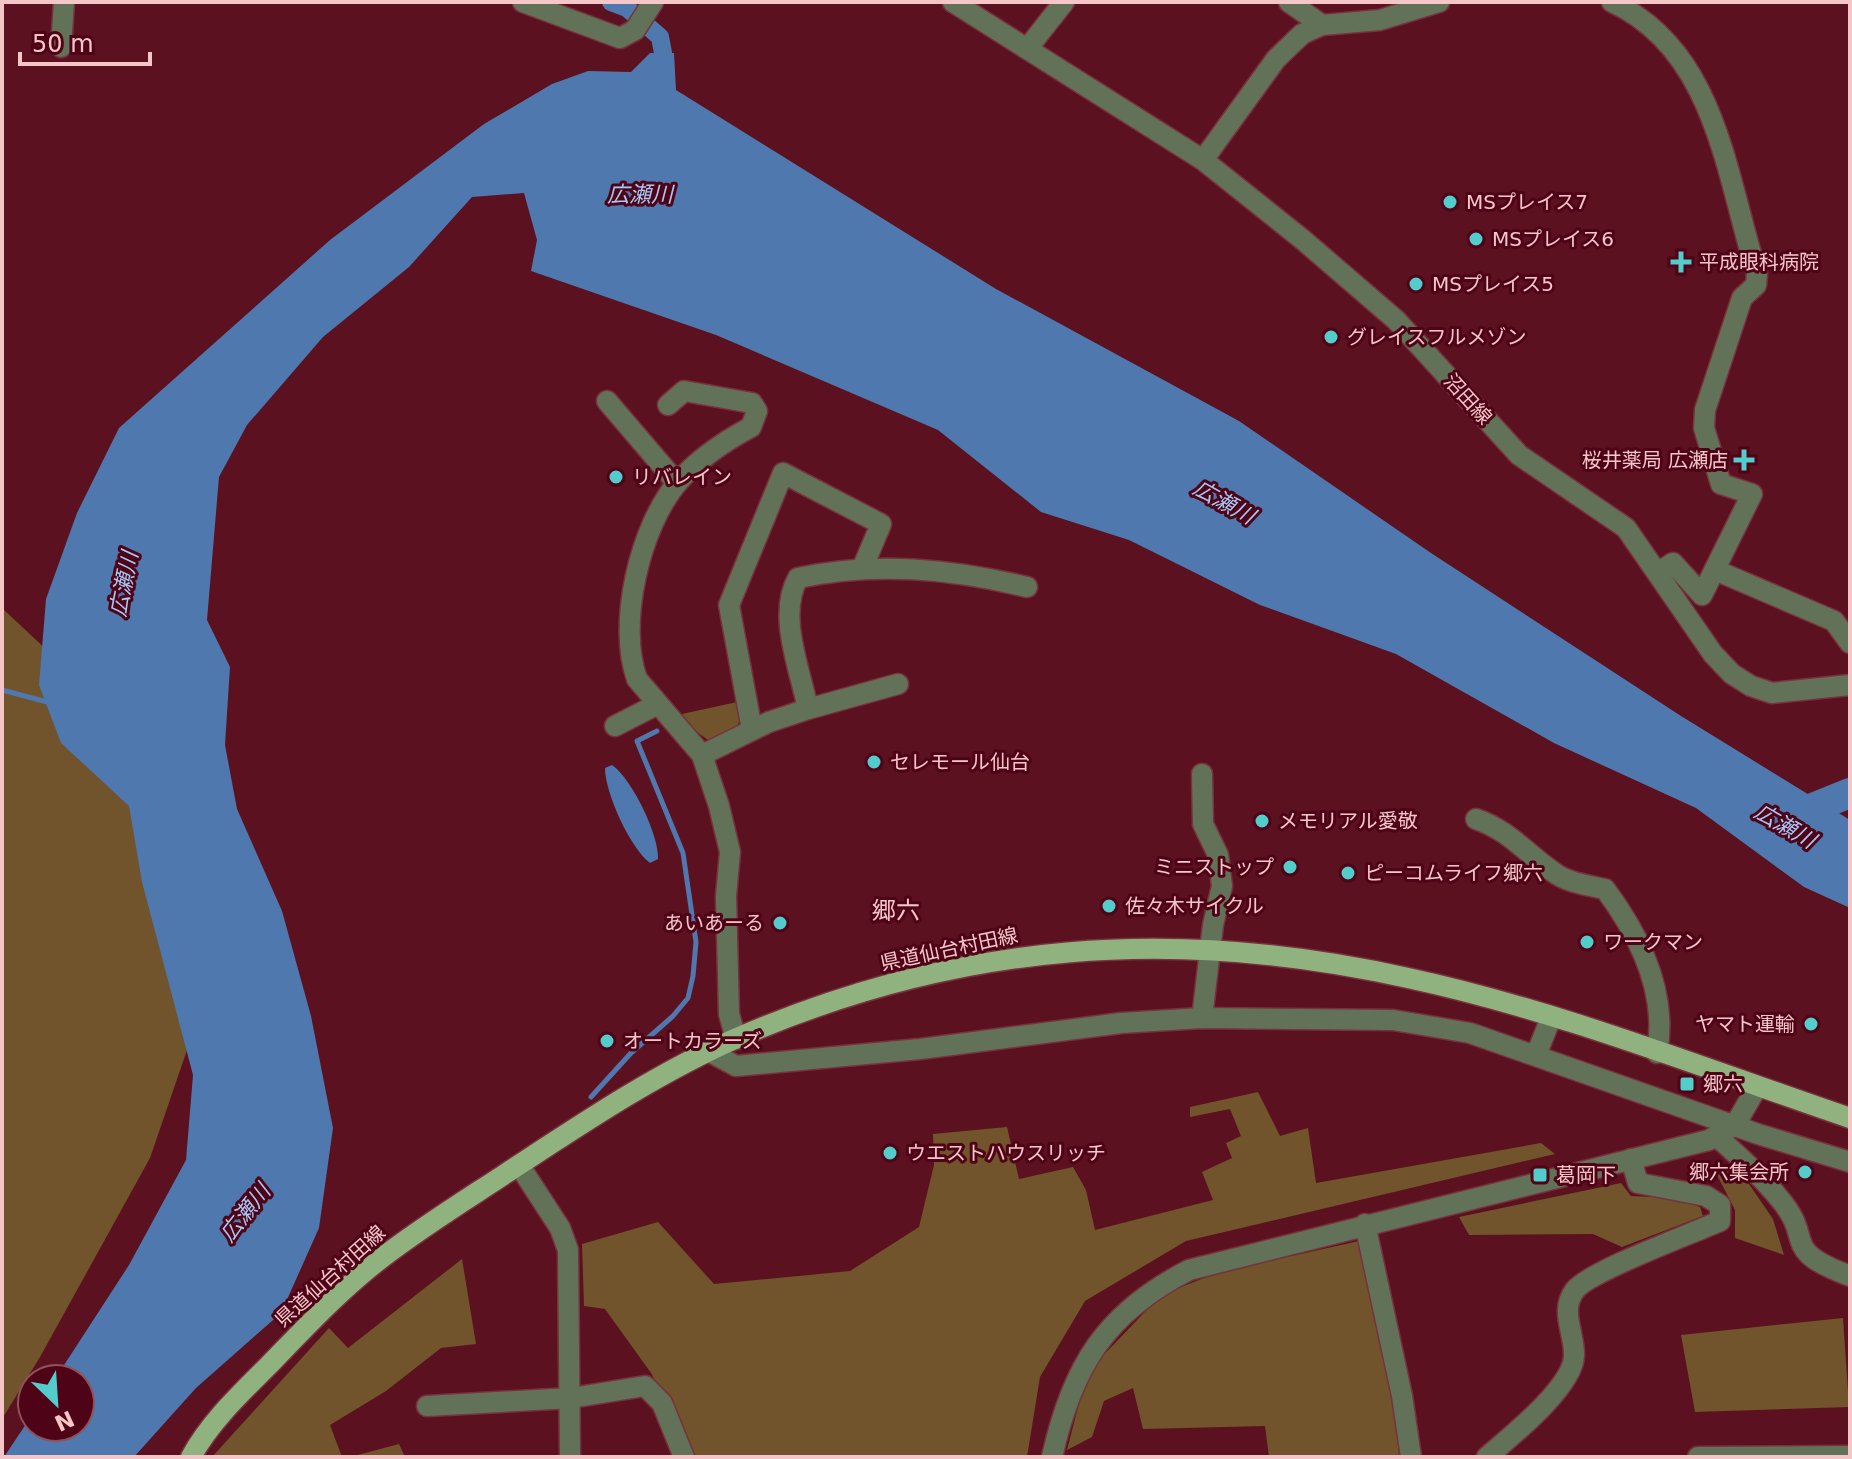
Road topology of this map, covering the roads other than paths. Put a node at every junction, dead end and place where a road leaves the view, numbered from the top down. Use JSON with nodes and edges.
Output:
{"nodes":[{"id":1,"x":64,"y":2,"type":"edge"},
{"id":2,"x":523,"y":2,"type":"edge"},
{"id":3,"x":953,"y":2,"type":"edge"},
{"id":4,"x":1064,"y":2,"type":"edge"},
{"id":5,"x":1289,"y":2,"type":"edge"},
{"id":6,"x":1439,"y":2,"type":"edge"},
{"id":7,"x":1612,"y":2,"type":"edge"},
{"id":8,"x":650,"y":7,"type":"edge"},
{"id":9,"x":1322,"y":25,"type":"junction"},
{"id":10,"x":61,"y":47,"type":"dead end"},
{"id":11,"x":1027,"y":49,"type":"junction"},
{"id":12,"x":1203,"y":160,"type":"junction"},
{"id":13,"x":607,"y":401,"type":"dead end"},
{"id":14,"x":668,"y":405,"type":"dead end"},
{"id":15,"x":677,"y":483,"type":"junction"},
{"id":16,"x":862,"y":569,"type":"junction"},
{"id":17,"x":1715,"y":570,"type":"junction"},
{"id":18,"x":1659,"y":572,"type":"junction"},
{"id":19,"x":1027,"y":587,"type":"dead end"},
{"id":20,"x":1850,"y":643,"type":"edge"},
{"id":21,"x":898,"y":684,"type":"dead end"},
{"id":22,"x":1850,"y":685,"type":"edge"},
{"id":23,"x":658,"y":704,"type":"junction"},
{"id":24,"x":808,"y":709,"type":"junction"},
{"id":25,"x":615,"y":726,"type":"dead end"},
{"id":26,"x":752,"y":730,"type":"junction"},
{"id":27,"x":702,"y":755,"type":"junction"},
{"id":28,"x":1202,"y":774,"type":"dead end"},
{"id":29,"x":1476,"y":819,"type":"dead end"},
{"id":30,"x":1209,"y":949,"type":"junction"},
{"id":31,"x":1202,"y":1018,"type":"junction"},
{"id":32,"x":1551,"y":1018,"type":"junction"},
{"id":33,"x":736,"y":1039,"type":"junction"},
{"id":34,"x":710,"y":1052,"type":"junction"},
{"id":35,"x":1657,"y":1053,"type":"junction"},
{"id":36,"x":1536,"y":1055,"type":"junction"},
{"id":37,"x":1757,"y":1087,"type":"junction"},
{"id":38,"x":1850,"y":1118,"type":"edge"},
{"id":39,"x":1735,"y":1125,"type":"junction"},
{"id":40,"x":1716,"y":1136,"type":"junction"},
{"id":41,"x":1631,"y":1159,"type":"junction"},
{"id":42,"x":1850,"y":1162,"type":"edge"},
{"id":43,"x":519,"y":1165,"type":"junction"},
{"id":44,"x":1365,"y":1224,"type":"junction"},
{"id":45,"x":1850,"y":1276,"type":"edge"},
{"id":46,"x":571,"y":1398,"type":"junction"},
{"id":47,"x":427,"y":1406,"type":"dead end"},
{"id":48,"x":1850,"y":1456,"type":"edge"},
{"id":49,"x":191,"y":1457,"type":"edge"},
{"id":50,"x":570,"y":1457,"type":"edge"},
{"id":51,"x":684,"y":1457,"type":"edge"},
{"id":52,"x":1052,"y":1457,"type":"edge"},
{"id":53,"x":1411,"y":1457,"type":"edge"},
{"id":54,"x":1487,"y":1457,"type":"edge"},
{"id":55,"x":1698,"y":1457,"type":"edge"}],
"edges":[{"from":1,"to":10,"type":"street"},
{"from":2,"to":8,"type":"street"},
{"from":3,"to":11,"type":"street","name":"沼田線"},
{"from":4,"to":11,"type":"street"},
{"from":5,"to":9,"type":"street"},
{"from":6,"to":9,"type":"street"},
{"from":7,"to":17,"type":"street"},
{"from":9,"to":12,"type":"street"},
{"from":11,"to":12,"type":"street","name":"沼田線"},
{"from":12,"to":18,"type":"street","name":"沼田線"},
{"from":13,"to":15,"type":"street"},
{"from":14,"to":15,"type":"street"},
{"from":15,"to":23,"type":"street"},
{"from":16,"to":19,"type":"street"},
{"from":16,"to":24,"type":"street"},
{"from":16,"to":26,"type":"street"},
{"from":17,"to":18,"type":"street"},
{"from":17,"to":20,"type":"street"},
{"from":18,"to":22,"type":"street","name":"沼田線"},
{"from":21,"to":24,"type":"street"},
{"from":23,"to":25,"type":"street"},
{"from":23,"to":27,"type":"street"},
{"from":24,"to":26,"type":"street"},
{"from":26,"to":27,"type":"street"},
{"from":27,"to":33,"type":"street"},
{"from":28,"to":30,"type":"street"},
{"from":29,"to":35,"type":"street"},
{"from":30,"to":31,"type":"street"},
{"from":30,"to":32,"type":"main road","name":"県道仙台村田線"},
{"from":30,"to":33,"type":"main road","name":"県道仙台村田線"},
{"from":31,"to":34,"type":"street"},
{"from":31,"to":36,"type":"street"},
{"from":32,"to":35,"type":"main road","name":"県道仙台村田線"},
{"from":32,"to":36,"type":"street"},
{"from":33,"to":34,"type":"main road","name":"県道仙台村田線"},
{"from":34,"to":43,"type":"main road","name":"県道仙台村田線"},
{"from":35,"to":37,"type":"main road","name":"県道仙台村田線"},
{"from":36,"to":39,"type":"street"},
{"from":37,"to":38,"type":"main road","name":"県道仙台村田線"},
{"from":37,"to":39,"type":"street"},
{"from":39,"to":40,"type":"street"},
{"from":39,"to":42,"type":"street"},
{"from":40,"to":41,"type":"street"},
{"from":40,"to":45,"type":"street"},
{"from":41,"to":44,"type":"street"},
{"from":41,"to":54,"type":"street"},
{"from":43,"to":46,"type":"street"},
{"from":43,"to":49,"type":"main road","name":"県道仙台村田線"},
{"from":44,"to":52,"type":"street"},
{"from":44,"to":53,"type":"street"},
{"from":46,"to":47,"type":"street"},
{"from":46,"to":50,"type":"street"},
{"from":46,"to":51,"type":"street"},
{"from":48,"to":55,"type":"street"}]}
